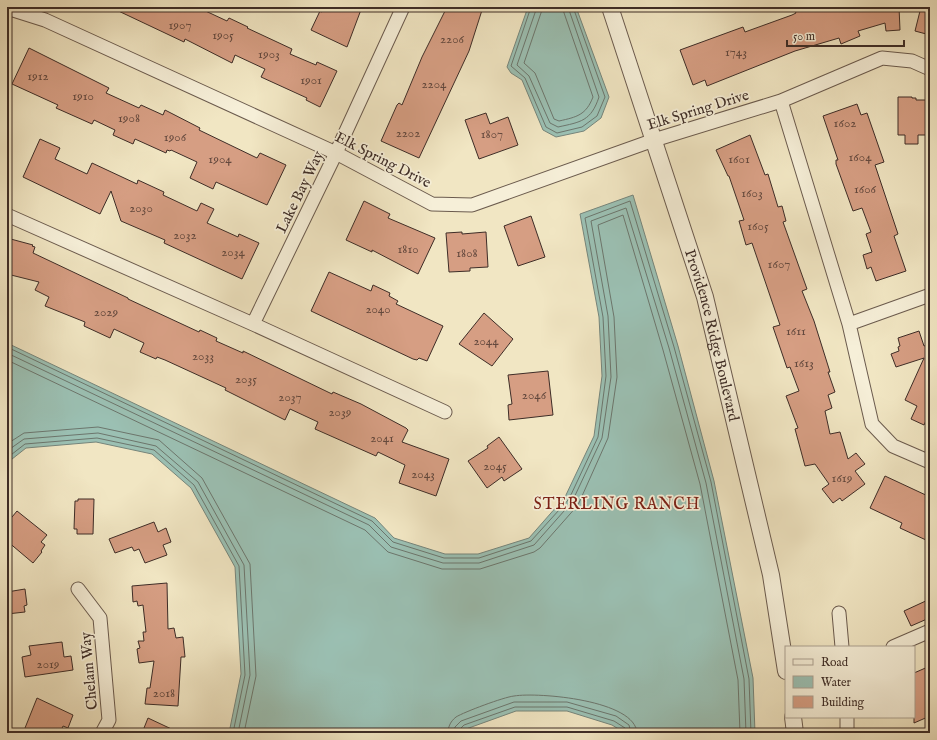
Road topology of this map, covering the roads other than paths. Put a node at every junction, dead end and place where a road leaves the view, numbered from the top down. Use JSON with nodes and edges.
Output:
{"nodes":[{"id":1,"x":403,"y":7,"type":"edge"},
{"id":2,"x":610,"y":7,"type":"edge"},
{"id":3,"x":7,"y":8,"type":"edge"},
{"id":4,"x":930,"y":69,"type":"edge"},
{"id":5,"x":781,"y":101,"type":"junction"},
{"id":6,"x":654,"y":140,"type":"junction"},
{"id":7,"x":336,"y":153,"type":"junction"},
{"id":8,"x":7,"y":215,"type":"edge"},
{"id":9,"x":930,"y":295,"type":"edge"},
{"id":10,"x":253,"y":324,"type":"junction"},
{"id":11,"x":849,"y":324,"type":"junction"},
{"id":12,"x":445,"y":412,"type":"dead end"},
{"id":13,"x":930,"y":462,"type":"edge"},
{"id":14,"x":78,"y":589,"type":"dead end"},
{"id":15,"x":839,"y":612,"type":"dead end"},
{"id":16,"x":930,"y":631,"type":"edge"},
{"id":17,"x":842,"y":646,"type":"edge"},
{"id":18,"x":895,"y":646,"type":"edge"},
{"id":19,"x":785,"y":665,"type":"edge"},
{"id":20,"x":793,"y":718,"type":"edge"},
{"id":21,"x":846,"y":718,"type":"edge"},
{"id":22,"x":102,"y":733,"type":"edge"},
{"id":23,"x":795,"y":733,"type":"edge"},
{"id":24,"x":848,"y":733,"type":"edge"}],
"edges":[{"from":1,"to":7,"type":"street","name":"Lake Bay Way"},
{"from":2,"to":6,"type":"street","name":"Providence Ridge Boulevard"},
{"from":3,"to":7,"type":"street","name":"Elk Spring Drive"},
{"from":4,"to":5,"type":"street","name":"Elk Spring Drive"},
{"from":5,"to":6,"type":"street","name":"Elk Spring Drive"},
{"from":5,"to":11,"type":"street"},
{"from":6,"to":7,"type":"street","name":"Elk Spring Drive"},
{"from":6,"to":19,"type":"street","name":"Providence Ridge Boulevard"},
{"from":7,"to":10,"type":"street","name":"Lake Bay Way"},
{"from":8,"to":10,"type":"street"},
{"from":9,"to":11,"type":"street"},
{"from":10,"to":12,"type":"street"},
{"from":11,"to":13,"type":"street"},
{"from":14,"to":22,"type":"street","name":"Chelam Way"},
{"from":15,"to":17,"type":"street"},
{"from":16,"to":18,"type":"street"},
{"from":20,"to":23,"type":"street"},
{"from":21,"to":24,"type":"street"}]}
